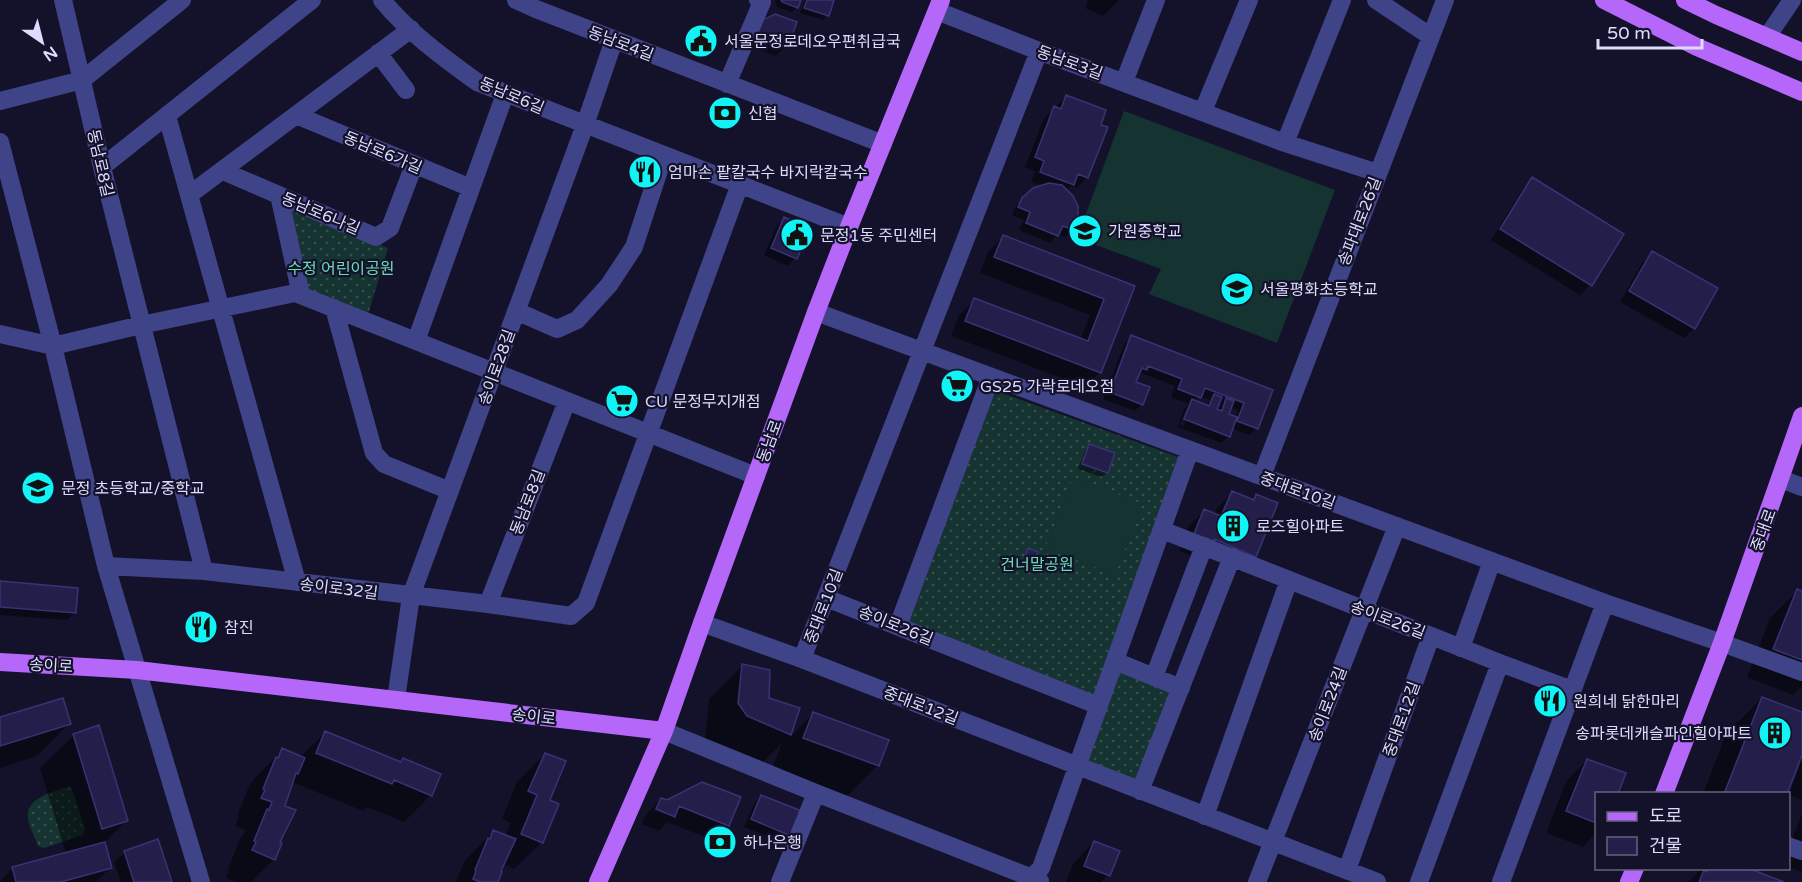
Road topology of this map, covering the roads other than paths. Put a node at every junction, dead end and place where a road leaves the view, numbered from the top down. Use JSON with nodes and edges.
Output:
{"nodes":[{"id":1,"x":63,"y":0,"type":"edge"},
{"id":2,"x":182,"y":0,"type":"edge"},
{"id":3,"x":312,"y":0,"type":"edge"},
{"id":4,"x":382,"y":0,"type":"edge"},
{"id":5,"x":516,"y":0,"type":"edge"},
{"id":6,"x":1156,"y":0,"type":"edge"},
{"id":7,"x":1249,"y":0,"type":"edge"},
{"id":8,"x":1342,"y":0,"type":"edge"},
{"id":9,"x":1376,"y":0,"type":"edge"},
{"id":10,"x":1445,"y":0,"type":"edge"},
{"id":11,"x":1604,"y":0,"type":"edge"},
{"id":12,"x":1685,"y":0,"type":"edge"},
{"id":13,"x":1792,"y":0,"type":"edge"},
{"id":14,"x":760,"y":1,"type":"edge"},
{"id":15,"x":939,"y":5,"type":"edge"},
{"id":16,"x":411,"y":29,"type":"junction"},
{"id":17,"x":1430,"y":36,"type":"junction"},
{"id":18,"x":1767,"y":38,"type":"junction"},
{"id":19,"x":614,"y":40,"type":"junction"},
{"id":20,"x":1039,"y":51,"type":"junction"},
{"id":21,"x":1802,"y":52,"type":"edge"},
{"id":22,"x":378,"y":53,"type":"junction"},
{"id":23,"x":82,"y":80,"type":"junction"},
{"id":24,"x":1124,"y":82,"type":"junction"},
{"id":25,"x":727,"y":84,"type":"junction"},
{"id":26,"x":406,"y":90,"type":"dead end"},
{"id":27,"x":1802,"y":92,"type":"edge"},
{"id":28,"x":505,"y":94,"type":"junction"},
{"id":29,"x":0,"y":101,"type":"edge"},
{"id":30,"x":1203,"y":111,"type":"junction"},
{"id":31,"x":167,"y":116,"type":"junction"},
{"id":32,"x":296,"y":116,"type":"junction"},
{"id":33,"x":585,"y":125,"type":"junction"},
{"id":34,"x":0,"y":142,"type":"edge"},
{"id":35,"x":1285,"y":142,"type":"junction"},
{"id":36,"x":883,"y":144,"type":"junction"},
{"id":37,"x":664,"y":155,"type":"junction"},
{"id":38,"x":414,"y":165,"type":"junction"},
{"id":39,"x":102,"y":167,"type":"junction"},
{"id":40,"x":223,"y":171,"type":"junction"},
{"id":41,"x":1378,"y":173,"type":"junction"},
{"id":42,"x":740,"y":184,"type":"junction"},
{"id":43,"x":471,"y":188,"type":"junction"},
{"id":44,"x":189,"y":195,"type":"junction"},
{"id":45,"x":279,"y":195,"type":"junction"},
{"id":46,"x":849,"y":227,"type":"junction"},
{"id":47,"x":301,"y":295,"type":"junction"},
{"id":48,"x":221,"y":308,"type":"junction"},
{"id":49,"x":334,"y":308,"type":"junction"},
{"id":50,"x":516,"y":311,"type":"junction"},
{"id":51,"x":816,"y":312,"type":"junction"},
{"id":52,"x":141,"y":325,"type":"junction"},
{"id":53,"x":0,"y":334,"type":"edge"},
{"id":54,"x":416,"y":341,"type":"junction"},
{"id":55,"x":53,"y":346,"type":"junction"},
{"id":56,"x":922,"y":351,"type":"junction"},
{"id":57,"x":494,"y":372,"type":"junction"},
{"id":58,"x":991,"y":377,"type":"junction"},
{"id":59,"x":567,"y":401,"type":"junction"},
{"id":60,"x":1802,"y":416,"type":"edge"},
{"id":61,"x":648,"y":434,"type":"junction"},
{"id":62,"x":1190,"y":450,"type":"junction"},
{"id":63,"x":756,"y":476,"type":"junction"},
{"id":64,"x":1262,"y":476,"type":"junction"},
{"id":65,"x":1781,"y":479,"type":"junction"},
{"id":66,"x":1802,"y":487,"type":"edge"},
{"id":67,"x":450,"y":491,"type":"junction"},
{"id":68,"x":1397,"y":526,"type":"junction"},
{"id":69,"x":1162,"y":530,"type":"junction"},
{"id":70,"x":1204,"y":546,"type":"junction"},
{"id":71,"x":1232,"y":557,"type":"junction"},
{"id":72,"x":1492,"y":561,"type":"junction"},
{"id":73,"x":106,"y":566,"type":"junction"},
{"id":74,"x":204,"y":571,"type":"junction"},
{"id":75,"x":1288,"y":580,"type":"junction"},
{"id":76,"x":297,"y":582,"type":"junction"},
{"id":77,"x":411,"y":596,"type":"junction"},
{"id":78,"x":826,"y":598,"type":"junction"},
{"id":79,"x":1605,"y":603,"type":"junction"},
{"id":80,"x":488,"y":604,"type":"junction"},
{"id":81,"x":1364,"y":609,"type":"junction"},
{"id":82,"x":702,"y":623,"type":"junction"},
{"id":83,"x":898,"y":627,"type":"junction"},
{"id":84,"x":1431,"y":636,"type":"junction"},
{"id":85,"x":1722,"y":643,"type":"junction"},
{"id":86,"x":1461,"y":648,"type":"junction"},
{"id":87,"x":802,"y":659,"type":"junction"},
{"id":88,"x":0,"y":662,"type":"edge"},
{"id":89,"x":1115,"y":662,"type":"junction"},
{"id":90,"x":1500,"y":663,"type":"junction"},
{"id":91,"x":137,"y":670,"type":"junction"},
{"id":92,"x":1802,"y":672,"type":"edge"},
{"id":93,"x":1154,"y":677,"type":"junction"},
{"id":94,"x":1181,"y":688,"type":"junction"},
{"id":95,"x":1572,"y":690,"type":"junction"},
{"id":96,"x":396,"y":699,"type":"junction"},
{"id":97,"x":1099,"y":706,"type":"junction"},
{"id":98,"x":664,"y":731,"type":"junction"},
{"id":99,"x":1077,"y":766,"type":"junction"},
{"id":100,"x":1140,"y":791,"type":"junction"},
{"id":101,"x":1665,"y":792,"type":"edge"},
{"id":102,"x":816,"y":793,"type":"junction"},
{"id":103,"x":1205,"y":816,"type":"junction"},
{"id":104,"x":1274,"y":841,"type":"junction"},
{"id":105,"x":1347,"y":870,"type":"junction"},
{"id":106,"x":1033,"y":881,"type":"edge"},
{"id":107,"x":201,"y":882,"type":"edge"},
{"id":108,"x":598,"y":882,"type":"edge"},
{"id":109,"x":780,"y":882,"type":"edge"},
{"id":110,"x":1257,"y":882,"type":"edge"},
{"id":111,"x":1377,"y":882,"type":"edge"},
{"id":112,"x":1419,"y":882,"type":"edge"},
{"id":113,"x":1500,"y":882,"type":"edge"}],
"edges":[{"from":1,"to":23,"type":"street","name":"동남로8길"},
{"from":2,"to":23,"type":"street"},
{"from":3,"to":31,"type":"street"},
{"from":4,"to":16,"type":"street","name":"동남로6길"},
{"from":5,"to":19,"type":"street","name":"동남로4길"},
{"from":6,"to":24,"type":"street"},
{"from":7,"to":30,"type":"street"},
{"from":8,"to":35,"type":"street"},
{"from":9,"to":17,"type":"street"},
{"from":10,"to":17,"type":"street","name":"송파대로26길"},
{"from":11,"to":27,"type":"main road"},
{"from":12,"to":18,"type":"main road"},
{"from":13,"to":18,"type":"street"},
{"from":14,"to":25,"type":"street"},
{"from":15,"to":20,"type":"street","name":"동남로3길"},
{"from":15,"to":36,"type":"main road","name":"동남로"},
{"from":16,"to":22,"type":"street"},
{"from":16,"to":28,"type":"street","name":"동남로6길"},
{"from":17,"to":41,"type":"street","name":"송파대로26길"},
{"from":18,"to":21,"type":"main road"},
{"from":19,"to":25,"type":"street","name":"동남로4길"},
{"from":19,"to":33,"type":"street","name":"송이로28길"},
{"from":20,"to":24,"type":"street","name":"동남로3길"},
{"from":20,"to":56,"type":"street","name":"중대로10길"},
{"from":22,"to":26,"type":"street"},
{"from":22,"to":32,"type":"street"},
{"from":23,"to":29,"type":"street"},
{"from":23,"to":39,"type":"street","name":"동남로8길"},
{"from":24,"to":30,"type":"street","name":"동남로3길"},
{"from":25,"to":36,"type":"street","name":"동남로4길"},
{"from":28,"to":33,"type":"street","name":"동남로6길"},
{"from":28,"to":43,"type":"street"},
{"from":30,"to":35,"type":"street","name":"동남로3길"},
{"from":31,"to":39,"type":"street"},
{"from":31,"to":44,"type":"street"},
{"from":32,"to":38,"type":"street","name":"동남로6가길"},
{"from":32,"to":40,"type":"street"},
{"from":33,"to":37,"type":"street","name":"동남로6길"},
{"from":33,"to":50,"type":"street","name":"송이로28길"},
{"from":34,"to":55,"type":"street"},
{"from":35,"to":41,"type":"street","name":"동남로3길"},
{"from":36,"to":46,"type":"main road","name":"동남로"},
{"from":37,"to":42,"type":"street","name":"동남로6길"},
{"from":37,"to":50,"type":"street"},
{"from":38,"to":43,"type":"street","name":"동남로6가길"},
{"from":38,"to":45,"type":"street","name":"동남로6나길"},
{"from":39,"to":52,"type":"street","name":"동남로8길"},
{"from":40,"to":44,"type":"street"},
{"from":40,"to":45,"type":"street","name":"동남로6나길"},
{"from":41,"to":64,"type":"street","name":"송파대로26길"},
{"from":42,"to":46,"type":"street","name":"동남로6길"},
{"from":42,"to":61,"type":"street"},
{"from":43,"to":54,"type":"street"},
{"from":44,"to":48,"type":"street"},
{"from":45,"to":47,"type":"street"},
{"from":46,"to":51,"type":"main road","name":"동남로"},
{"from":47,"to":48,"type":"street"},
{"from":47,"to":49,"type":"street"},
{"from":48,"to":52,"type":"street"},
{"from":48,"to":76,"type":"street"},
{"from":49,"to":54,"type":"street"},
{"from":49,"to":67,"type":"street"},
{"from":50,"to":57,"type":"street","name":"송이로28길"},
{"from":51,"to":56,"type":"street","name":"중대로10길"},
{"from":51,"to":63,"type":"main road","name":"동남로"},
{"from":52,"to":55,"type":"street"},
{"from":52,"to":74,"type":"street","name":"동남로8길"},
{"from":53,"to":55,"type":"street"},
{"from":54,"to":57,"type":"street"},
{"from":55,"to":73,"type":"street"},
{"from":56,"to":58,"type":"street","name":"중대로10길"},
{"from":56,"to":78,"type":"street","name":"중대로10길"},
{"from":57,"to":59,"type":"street"},
{"from":57,"to":67,"type":"street","name":"송이로28길"},
{"from":58,"to":62,"type":"street","name":"중대로10길"},
{"from":58,"to":83,"type":"street"},
{"from":59,"to":61,"type":"street"},
{"from":59,"to":80,"type":"street","name":"동남로8길"},
{"from":60,"to":65,"type":"main road","name":"중대로"},
{"from":61,"to":63,"type":"street"},
{"from":61,"to":80,"type":"street","name":"송이로32길"},
{"from":62,"to":64,"type":"street","name":"중대로10길"},
{"from":62,"to":69,"type":"street"},
{"from":63,"to":82,"type":"main road","name":"동남로"},
{"from":64,"to":68,"type":"street","name":"중대로10길"},
{"from":65,"to":66,"type":"street"},
{"from":65,"to":85,"type":"main road","name":"중대로"},
{"from":67,"to":77,"type":"street","name":"송이로28길"},
{"from":68,"to":72,"type":"street","name":"중대로10길"},
{"from":68,"to":81,"type":"street","name":"송이로24길"},
{"from":69,"to":70,"type":"street","name":"송이로26길"},
{"from":69,"to":89,"type":"street"},
{"from":70,"to":71,"type":"street","name":"송이로26길"},
{"from":70,"to":93,"type":"street"},
{"from":71,"to":75,"type":"street","name":"송이로26길"},
{"from":71,"to":94,"type":"street"},
{"from":72,"to":79,"type":"street","name":"중대로10길"},
{"from":72,"to":86,"type":"street"},
{"from":73,"to":74,"type":"street","name":"송이로32길"},
{"from":73,"to":91,"type":"street"},
{"from":74,"to":76,"type":"street","name":"송이로32길"},
{"from":75,"to":81,"type":"street","name":"송이로26길"},
{"from":75,"to":103,"type":"street"},
{"from":76,"to":77,"type":"street","name":"송이로32길"},
{"from":77,"to":80,"type":"street","name":"송이로32길"},
{"from":77,"to":96,"type":"street","name":"송이로28길"},
{"from":78,"to":83,"type":"street","name":"송이로26길"},
{"from":78,"to":87,"type":"street","name":"중대로10길"},
{"from":79,"to":85,"type":"street","name":"중대로10길"},
{"from":79,"to":95,"type":"street"},
{"from":81,"to":84,"type":"street","name":"송이로26길"},
{"from":81,"to":104,"type":"street","name":"송이로24길"},
{"from":82,"to":87,"type":"street","name":"중대로12길"},
{"from":82,"to":98,"type":"main road","name":"동남로"},
{"from":83,"to":97,"type":"street","name":"송이로26길"},
{"from":84,"to":86,"type":"street","name":"송이로26길"},
{"from":84,"to":105,"type":"street","name":"중대로12길"},
{"from":85,"to":92,"type":"street"},
{"from":85,"to":101,"type":"main road","name":"중대로"},
{"from":86,"to":90,"type":"street","name":"송이로26길"},
{"from":87,"to":99,"type":"street","name":"중대로12길"},
{"from":88,"to":91,"type":"main road","name":"송이로"},
{"from":89,"to":93,"type":"street"},
{"from":89,"to":97,"type":"street"},
{"from":90,"to":95,"type":"street","name":"송이로26길"},
{"from":90,"to":112,"type":"street"},
{"from":91,"to":96,"type":"main road","name":"송이로"},
{"from":91,"to":107,"type":"street"},
{"from":93,"to":94,"type":"street"},
{"from":94,"to":100,"type":"street"},
{"from":95,"to":113,"type":"street"},
{"from":96,"to":98,"type":"main road","name":"송이로"},
{"from":97,"to":99,"type":"street"},
{"from":98,"to":102,"type":"street","name":"송이로"},
{"from":98,"to":108,"type":"main road","name":"동남로"},
{"from":99,"to":100,"type":"street","name":"중대로12길"},
{"from":99,"to":106,"type":"street"},
{"from":100,"to":103,"type":"street","name":"중대로12길"},
{"from":102,"to":106,"type":"street","name":"송이로"},
{"from":102,"to":109,"type":"street"},
{"from":103,"to":104,"type":"street","name":"중대로12길"},
{"from":104,"to":105,"type":"street","name":"중대로12길"},
{"from":104,"to":110,"type":"street","name":"송이로24길"},
{"from":105,"to":111,"type":"street","name":"중대로12길"}]}
